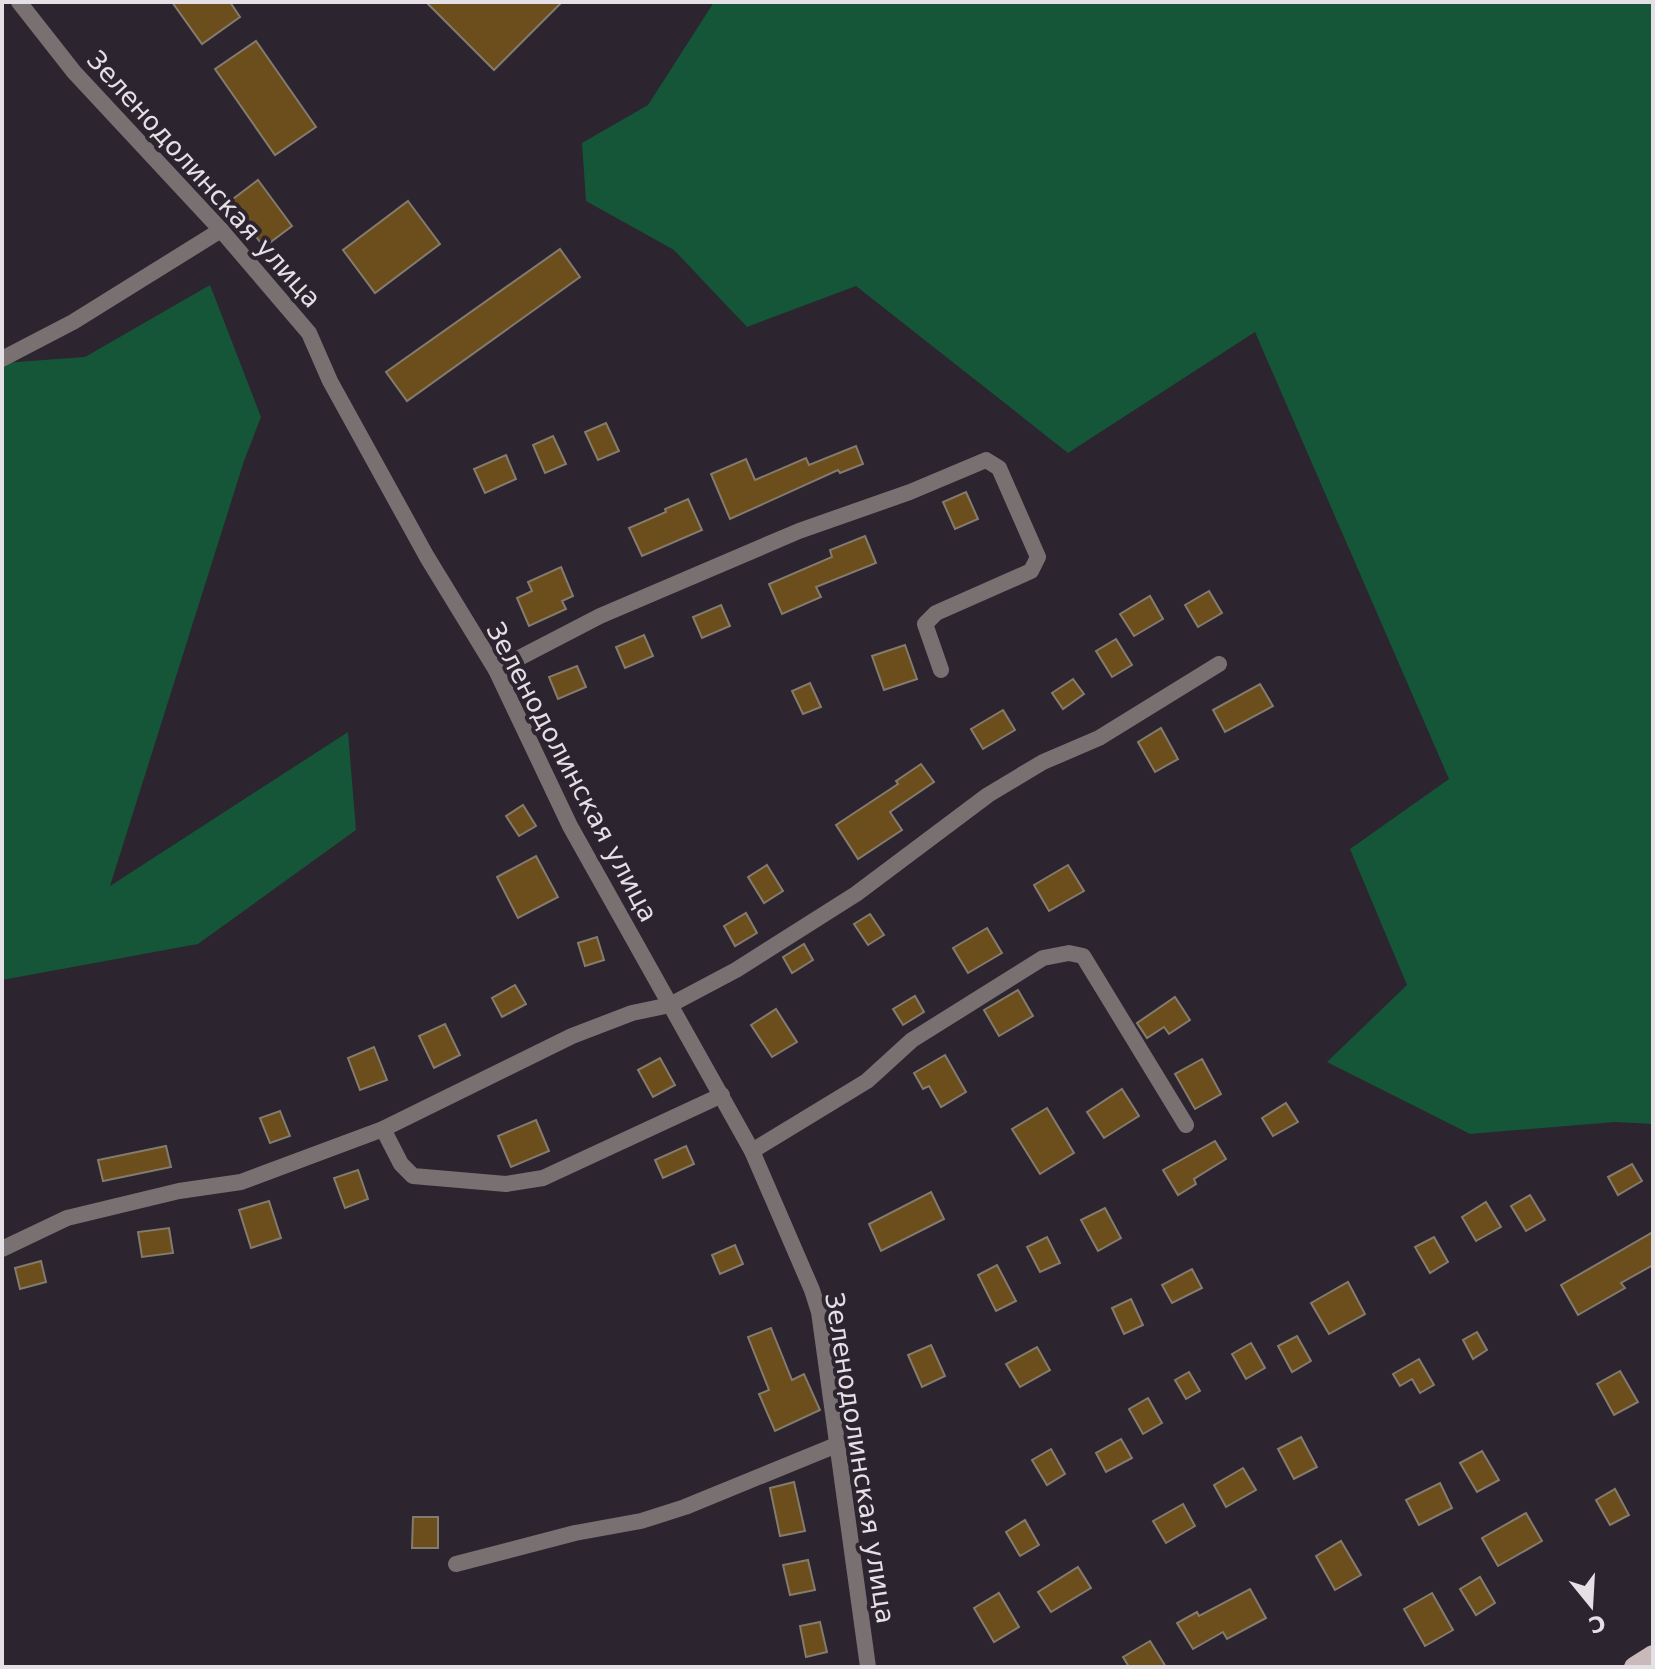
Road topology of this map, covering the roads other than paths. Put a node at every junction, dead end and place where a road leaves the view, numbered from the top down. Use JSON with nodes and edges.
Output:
{"nodes":[{"id":1,"x":19,"y":2,"type":"edge"},
{"id":2,"x":221,"y":230,"type":"junction"},
{"id":3,"x":2,"y":359,"type":"edge"},
{"id":4,"x":1219,"y":664,"type":"dead end"},
{"id":5,"x":496,"y":670,"type":"junction"},
{"id":6,"x":941,"y":670,"type":"dead end"},
{"id":7,"x":670,"y":1005,"type":"junction"},
{"id":8,"x":722,"y":1095,"type":"junction"},
{"id":9,"x":1186,"y":1125,"type":"dead end"},
{"id":10,"x":383,"y":1129,"type":"junction"},
{"id":11,"x":752,"y":1151,"type":"junction"},
{"id":12,"x":2,"y":1249,"type":"edge"},
{"id":13,"x":839,"y":1444,"type":"junction"},
{"id":14,"x":456,"y":1564,"type":"dead end"},
{"id":15,"x":1653,"y":1655,"type":"edge"},
{"id":16,"x":868,"y":1667,"type":"edge"},
{"id":17,"x":1634,"y":1667,"type":"edge"}],
"edges":[{"from":1,"to":2,"type":"street","name":"Зеленодолинская улица"},
{"from":2,"to":3,"type":"street"},
{"from":2,"to":5,"type":"street","name":"Зеленодолинская улица"},
{"from":4,"to":7,"type":"street"},
{"from":5,"to":6,"type":"street"},
{"from":5,"to":7,"type":"street","name":"Зеленодолинская улица"},
{"from":7,"to":8,"type":"street","name":"Зеленодолинская улица"},
{"from":7,"to":10,"type":"street"},
{"from":8,"to":10,"type":"street"},
{"from":8,"to":11,"type":"street","name":"Зеленодолинская улица"},
{"from":9,"to":11,"type":"street"},
{"from":10,"to":12,"type":"street"},
{"from":11,"to":13,"type":"street","name":"Зеленодолинская улица"},
{"from":13,"to":14,"type":"street"},
{"from":13,"to":16,"type":"street","name":"Зеленодолинская улица"},
{"from":15,"to":17,"type":"main road"}]}
